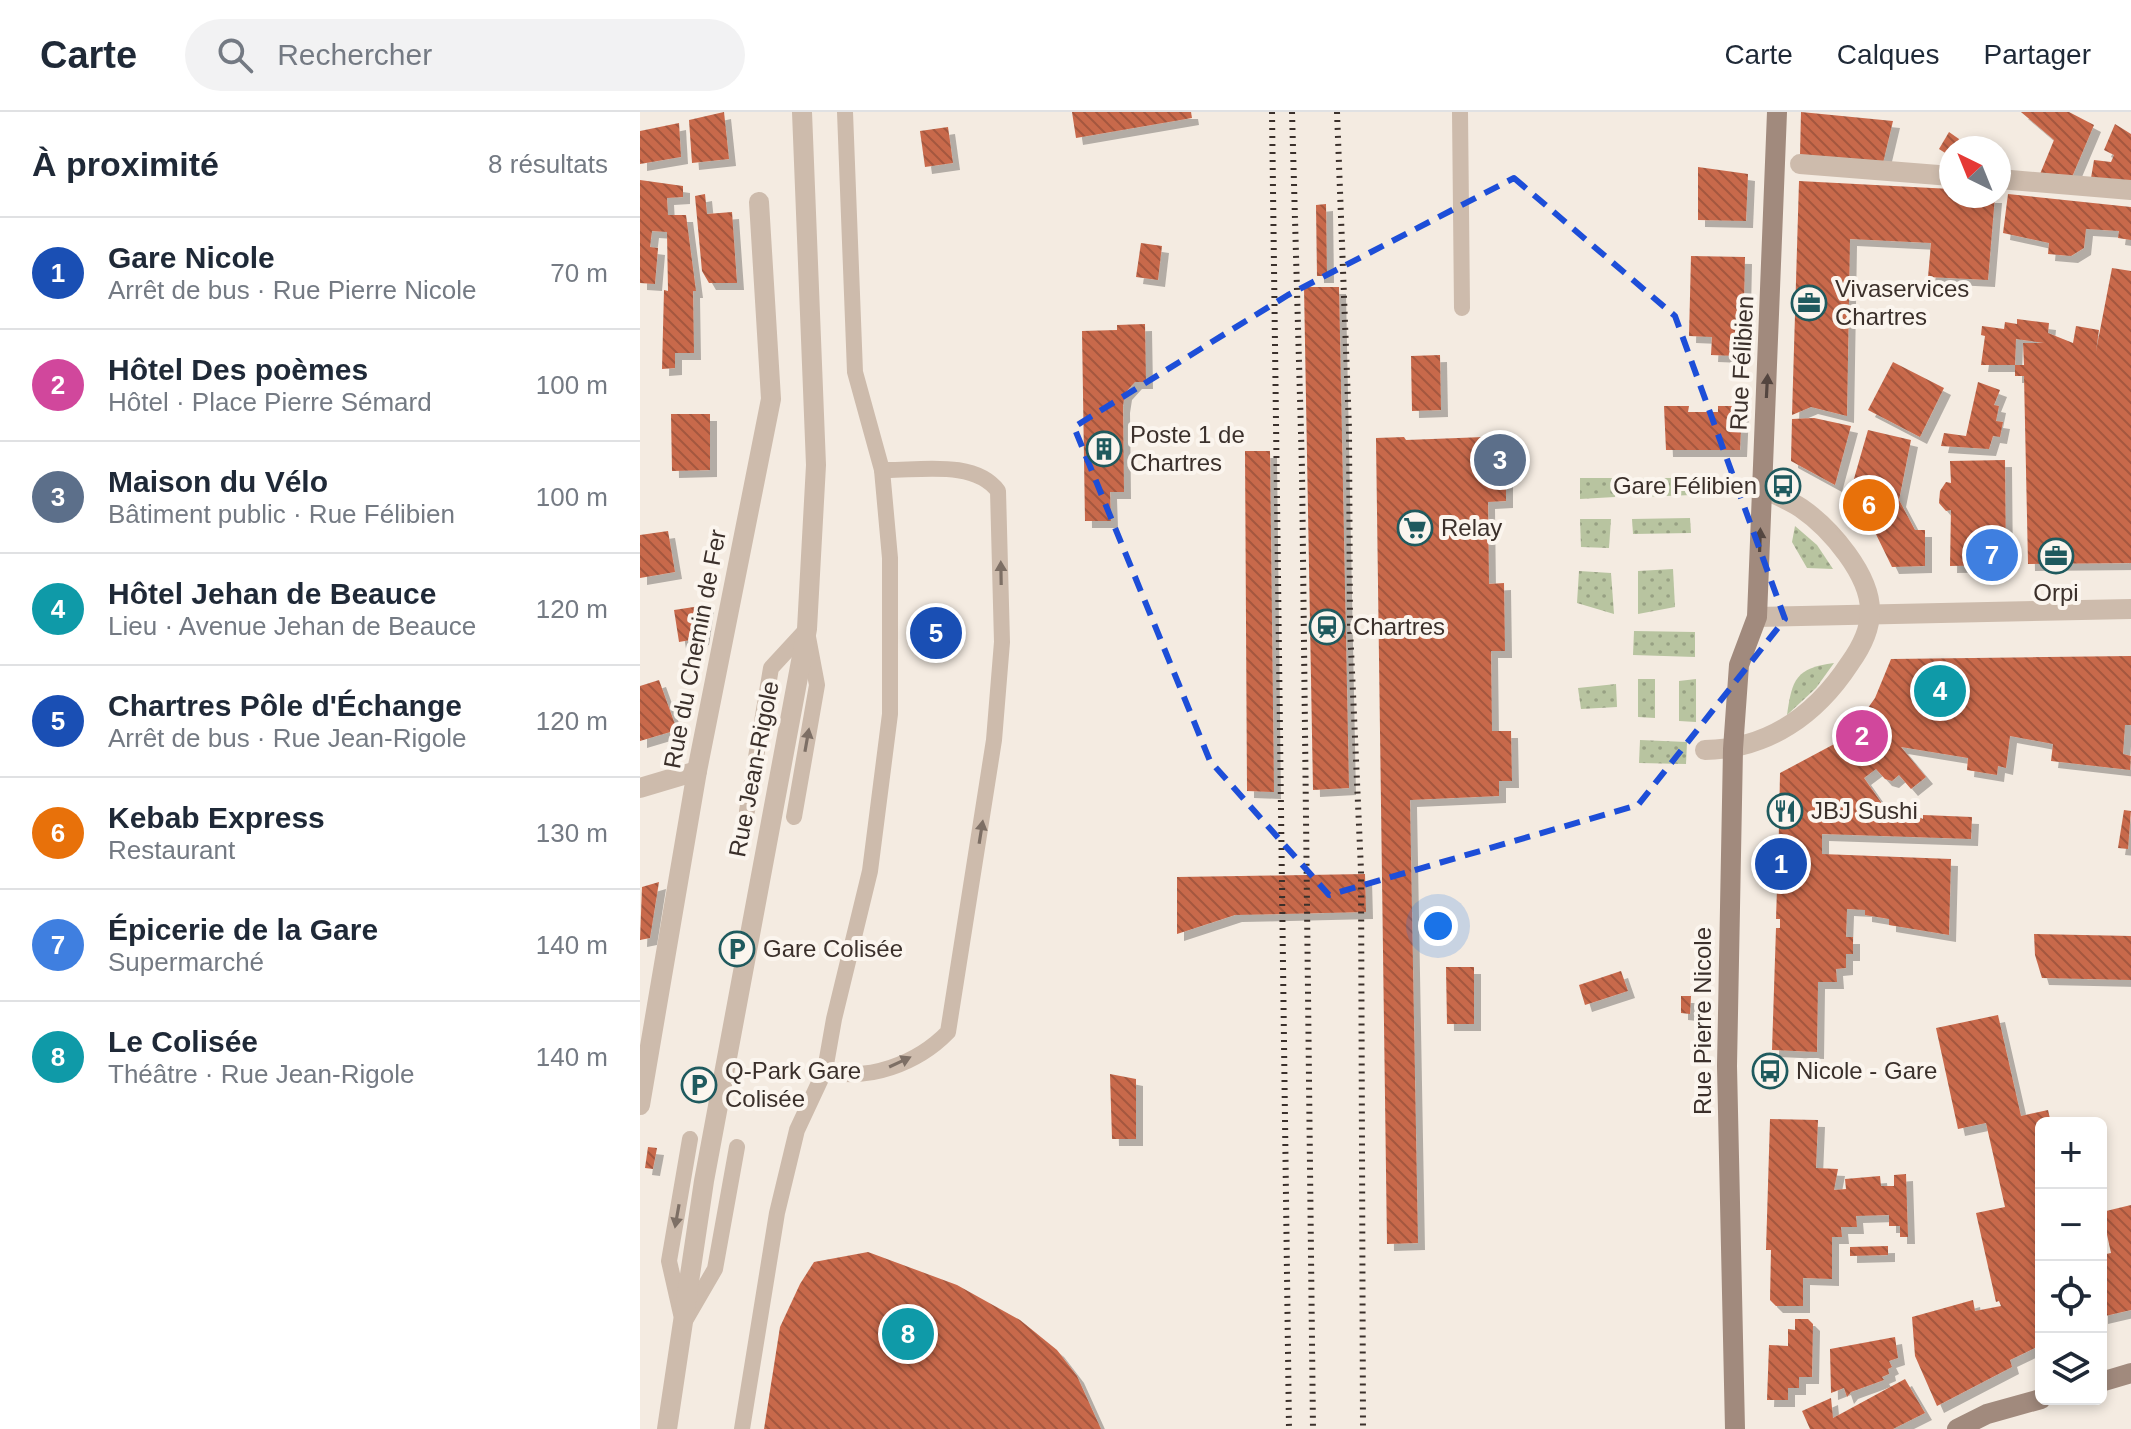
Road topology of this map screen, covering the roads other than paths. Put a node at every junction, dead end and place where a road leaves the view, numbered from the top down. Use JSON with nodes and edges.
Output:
{"nodes":[{"id":1,"x":802,"y":112,"type":"edge"},
{"id":2,"x":845,"y":112,"type":"edge"},
{"id":3,"x":1460,"y":112,"type":"edge"},
{"id":4,"x":1777,"y":112,"type":"edge"},
{"id":5,"x":1800,"y":164,"type":"dead end"},
{"id":6,"x":1939,"y":175,"type":"edge"},
{"id":7,"x":2011,"y":180,"type":"edge"},
{"id":8,"x":2131,"y":190,"type":"edge"},
{"id":9,"x":759,"y":202,"type":"dead end"},
{"id":10,"x":1462,"y":308,"type":"dead end"},
{"id":11,"x":882,"y":470,"type":"junction"},
{"id":12,"x":1763,"y":488,"type":"junction"},
{"id":13,"x":2131,"y":609,"type":"edge"},
{"id":14,"x":1870,"y":613,"type":"junction"},
{"id":15,"x":1757,"y":617,"type":"junction"},
{"id":16,"x":807,"y":629,"type":"junction"},
{"id":17,"x":1733,"y":749,"type":"junction"},
{"id":18,"x":1705,"y":750,"type":"dead end"},
{"id":19,"x":697,"y":771,"type":"junction"},
{"id":20,"x":640,"y":788,"type":"edge"},
{"id":21,"x":747,"y":811,"type":"dead end"},
{"id":22,"x":794,"y":817,"type":"dead end"},
{"id":23,"x":825,"y":1070,"type":"junction"},
{"id":24,"x":643,"y":1073,"type":"edge"},
{"id":25,"x":640,"y":1105,"type":"edge"},
{"id":26,"x":690,"y":1139,"type":"dead end"},
{"id":27,"x":737,"y":1147,"type":"dead end"},
{"id":28,"x":683,"y":1324,"type":"junction"},
{"id":29,"x":2131,"y":1373,"type":"edge"},
{"id":30,"x":2107,"y":1380,"type":"edge"},
{"id":31,"x":2035,"y":1401,"type":"edge"},
{"id":32,"x":667,"y":1429,"type":"edge"},
{"id":33,"x":742,"y":1429,"type":"edge"},
{"id":34,"x":1735,"y":1429,"type":"edge"},
{"id":35,"x":1957,"y":1429,"type":"edge"}],
"edges":[{"from":1,"to":16,"type":"street","name":"Rue Jean-Rigole"},
{"from":2,"to":11,"type":"lane"},
{"from":3,"to":10,"type":"lane"},
{"from":12,"to":4,"type":"main road","name":"Rue Félibien","one_way":true},
{"from":5,"to":6,"type":"street"},
{"from":7,"to":8,"type":"street"},
{"from":9,"to":19,"type":"street","name":"Rue du Chemin de Fer"},
{"from":11,"to":23,"type":"lane"},
{"from":23,"to":11,"type":"lane","one_way":true},
{"from":12,"to":14,"type":"street"},
{"from":15,"to":12,"type":"main road","name":"Rue Félibien","one_way":true},
{"from":13,"to":14,"type":"street"},
{"from":14,"to":15,"type":"street"},
{"from":14,"to":17,"type":"street"},
{"from":15,"to":17,"type":"main road","name":"Rue Pierre Nicole"},
{"from":16,"to":21,"type":"lane"},
{"from":22,"to":16,"type":"lane","one_way":true},
{"from":16,"to":28,"type":"street","name":"Rue Jean-Rigole"},
{"from":17,"to":18,"type":"street"},
{"from":17,"to":34,"type":"main road","name":"Rue Pierre Nicole"},
{"from":19,"to":20,"type":"street"},
{"from":19,"to":24,"type":"street","name":"Rue du Chemin de Fer"},
{"from":23,"to":33,"type":"lane"},
{"from":24,"to":25,"type":"street","name":"Rue du Chemin de Fer"},
{"from":26,"to":28,"type":"lane","one_way":true},
{"from":27,"to":28,"type":"lane"},
{"from":28,"to":32,"type":"street","name":"Rue Jean-Rigole"},
{"from":29,"to":30,"type":"main road"},
{"from":31,"to":35,"type":"main road"}]}
